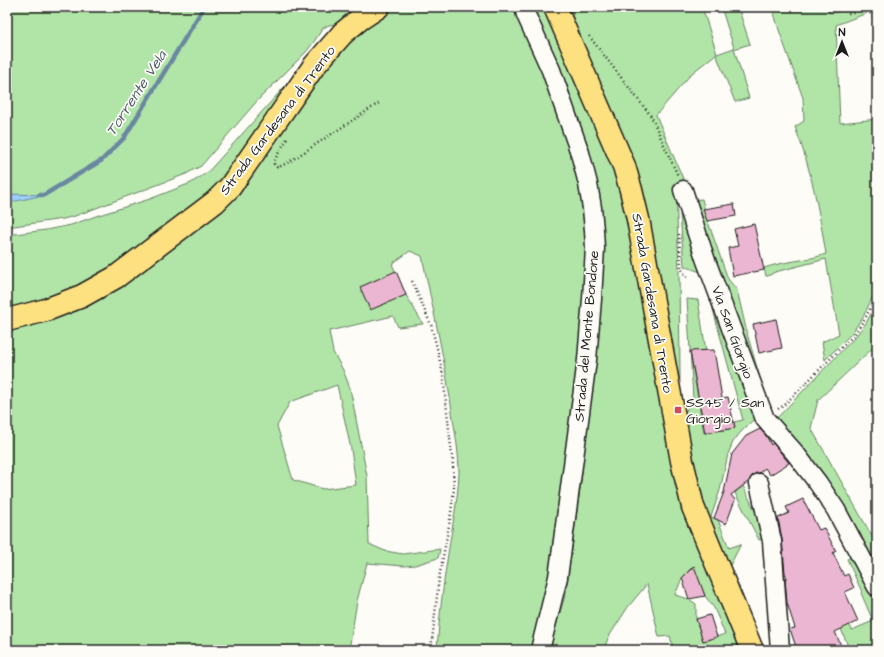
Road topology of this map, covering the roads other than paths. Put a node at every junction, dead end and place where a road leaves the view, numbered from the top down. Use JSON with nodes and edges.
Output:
{"nodes":[{"id":1,"x":378,"y":7,"type":"edge"},
{"id":2,"x":524,"y":7,"type":"edge"},
{"id":3,"x":555,"y":7,"type":"edge"},
{"id":4,"x":683,"y":190,"type":"road end"},
{"id":5,"x":7,"y":320,"type":"edge"},
{"id":6,"x":759,"y":483,"type":"dead end"},
{"id":7,"x":877,"y":587,"type":"edge"},
{"id":8,"x":540,"y":650,"type":"edge"},
{"id":9,"x":752,"y":650,"type":"edge"},
{"id":10,"x":780,"y":650,"type":"edge"}],
"edges":[{"from":1,"to":5,"type":"main road","name":"Strada Gardesana di Trento"},
{"from":2,"to":8,"type":"street","name":"Strada del Monte Bondone"},
{"from":3,"to":9,"type":"main road","name":"Strada Gardesana di Trento"},
{"from":4,"to":7,"type":"street","name":"Via San Giorgio"},
{"from":6,"to":10,"type":"street"}]}
